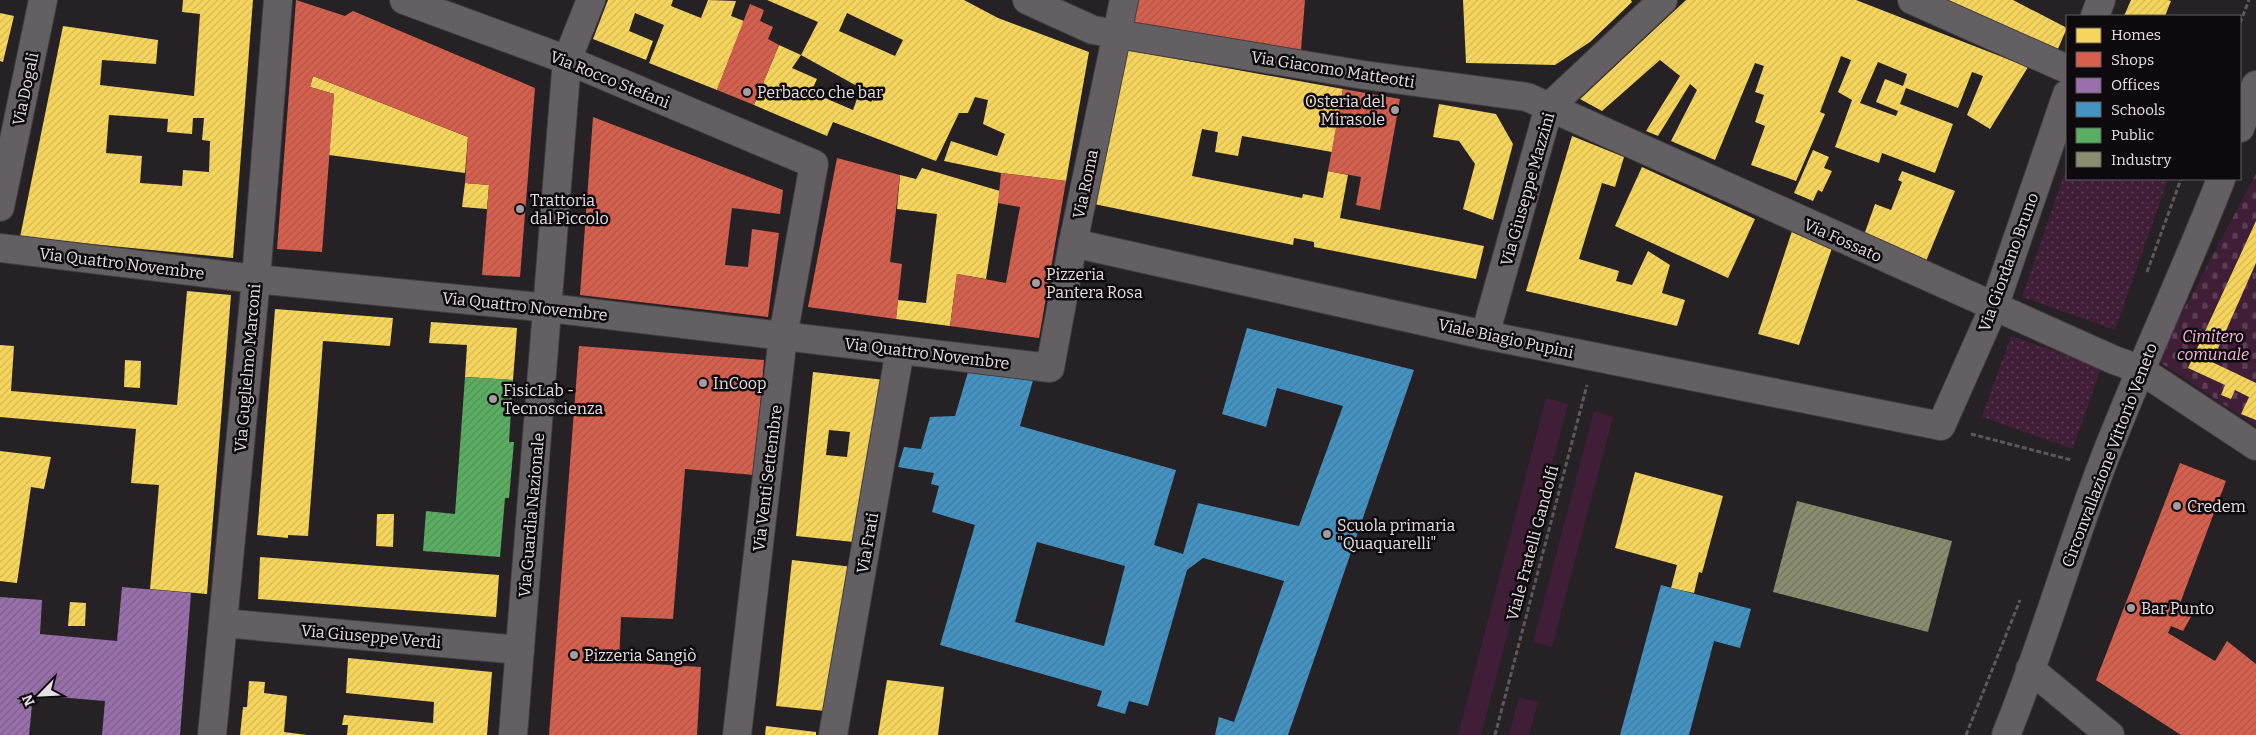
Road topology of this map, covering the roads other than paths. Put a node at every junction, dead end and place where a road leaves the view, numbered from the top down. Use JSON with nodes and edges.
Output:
{"nodes":[{"id":1,"x":43,"y":0,"type":"edge"},
{"id":2,"x":278,"y":0,"type":"edge"},
{"id":3,"x":404,"y":0,"type":"edge"},
{"id":4,"x":591,"y":0,"type":"edge"},
{"id":5,"x":1027,"y":0,"type":"edge"},
{"id":6,"x":1124,"y":0,"type":"edge"},
{"id":7,"x":1663,"y":0,"type":"edge"},
{"id":8,"x":1912,"y":0,"type":"edge"},
{"id":9,"x":2101,"y":0,"type":"edge"},
{"id":10,"x":2096,"y":15,"type":"edge"},
{"id":11,"x":1115,"y":34,"type":"junction"},
{"id":12,"x":567,"y":60,"type":"junction"},
{"id":13,"x":2066,"y":69,"type":"edge"},
{"id":14,"x":2256,"y":85,"type":"edge"},
{"id":15,"x":2066,"y":97,"type":"edge"},
{"id":16,"x":1549,"y":107,"type":"junction"},
{"id":17,"x":2241,"y":125,"type":"edge"},
{"id":18,"x":814,"y":164,"type":"joint"},
{"id":19,"x":2220,"y":180,"type":"edge"},
{"id":20,"x":0,"y":207,"type":"edge"},
{"id":21,"x":1073,"y":243,"type":"junction"},
{"id":22,"x":0,"y":248,"type":"edge"},
{"id":23,"x":256,"y":279,"type":"junction"},
{"id":24,"x":1994,"y":307,"type":"junction"},
{"id":25,"x":548,"y":308,"type":"junction"},
{"id":26,"x":1486,"y":335,"type":"junction"},
{"id":27,"x":783,"y":336,"type":"junction"},
{"id":28,"x":900,"y":350,"type":"junction"},
{"id":29,"x":1050,"y":368,"type":"joint"},
{"id":30,"x":2139,"y":369,"type":"junction"},
{"id":31,"x":1941,"y":426,"type":"joint"},
{"id":32,"x":2256,"y":446,"type":"edge"},
{"id":33,"x":223,"y":623,"type":"junction"},
{"id":34,"x":520,"y":650,"type":"junction"},
{"id":35,"x":2030,"y":669,"type":"junction"},
{"id":36,"x":212,"y":735,"type":"edge"},
{"id":37,"x":512,"y":735,"type":"edge"},
{"id":38,"x":737,"y":735,"type":"edge"},
{"id":39,"x":833,"y":735,"type":"edge"},
{"id":40,"x":2006,"y":735,"type":"edge"},
{"id":41,"x":2110,"y":735,"type":"edge"}],
"edges":[{"from":1,"to":20,"type":"street","name":"Via Dogali"},
{"from":2,"to":23,"type":"street","name":"Via Guglielmo Marconi"},
{"from":3,"to":12,"type":"street","name":"Via Rocco Stefani"},
{"from":4,"to":12,"type":"street","name":"Via Guardia Nazionale"},
{"from":5,"to":11,"type":"street","name":"Via Giacomo Matteotti"},
{"from":6,"to":11,"type":"street","name":"Via Roma"},
{"from":7,"to":16,"type":"street","name":"Via Giuseppe Mazzini"},
{"from":8,"to":13,"type":"street"},
{"from":9,"to":10,"type":"street"},
{"from":11,"to":16,"type":"street","name":"Via Giacomo Matteotti"},
{"from":11,"to":21,"type":"street","name":"Via Roma"},
{"from":12,"to":18,"type":"street","name":"Via Rocco Stefani"},
{"from":12,"to":25,"type":"street","name":"Via Guardia Nazionale"},
{"from":14,"to":17,"type":"street"},
{"from":15,"to":24,"type":"street","name":"Via Giordano Bruno"},
{"from":16,"to":24,"type":"street","name":"Via Fossato"},
{"from":16,"to":26,"type":"street","name":"Via Giuseppe Mazzini"},
{"from":18,"to":27,"type":"street","name":"Via Venti Settembre"},
{"from":19,"to":30,"type":"street","name":"Circonvallazione Vittorio Veneto"},
{"from":21,"to":26,"type":"street","name":"Viale Biagio Pupini"},
{"from":21,"to":29,"type":"street","name":"Via Roma"},
{"from":22,"to":23,"type":"street","name":"Via Quattro Novembre"},
{"from":23,"to":25,"type":"street","name":"Via Quattro Novembre"},
{"from":23,"to":33,"type":"street","name":"Via Guglielmo Marconi"},
{"from":24,"to":30,"type":"street","name":"Via Fossato"},
{"from":24,"to":31,"type":"street","name":"Via Giordano Bruno"},
{"from":25,"to":27,"type":"street","name":"Via Quattro Novembre"},
{"from":25,"to":34,"type":"street","name":"Via Guardia Nazionale"},
{"from":26,"to":31,"type":"street","name":"Viale Biagio Pupini"},
{"from":27,"to":28,"type":"street","name":"Via Quattro Novembre"},
{"from":27,"to":38,"type":"street","name":"Via Venti Settembre"},
{"from":28,"to":29,"type":"street","name":"Via Quattro Novembre"},
{"from":28,"to":39,"type":"street","name":"Via Frati"},
{"from":30,"to":32,"type":"street","name":"Via Fossato"},
{"from":30,"to":35,"type":"street","name":"Circonvallazione Vittorio Veneto"},
{"from":33,"to":34,"type":"street","name":"Via Giuseppe Verdi"},
{"from":33,"to":36,"type":"street","name":"Via Guglielmo Marconi"},
{"from":34,"to":37,"type":"street","name":"Via Guardia Nazionale"},
{"from":35,"to":40,"type":"street","name":"Circonvallazione Vittorio Veneto"},
{"from":35,"to":41,"type":"street"}]}
